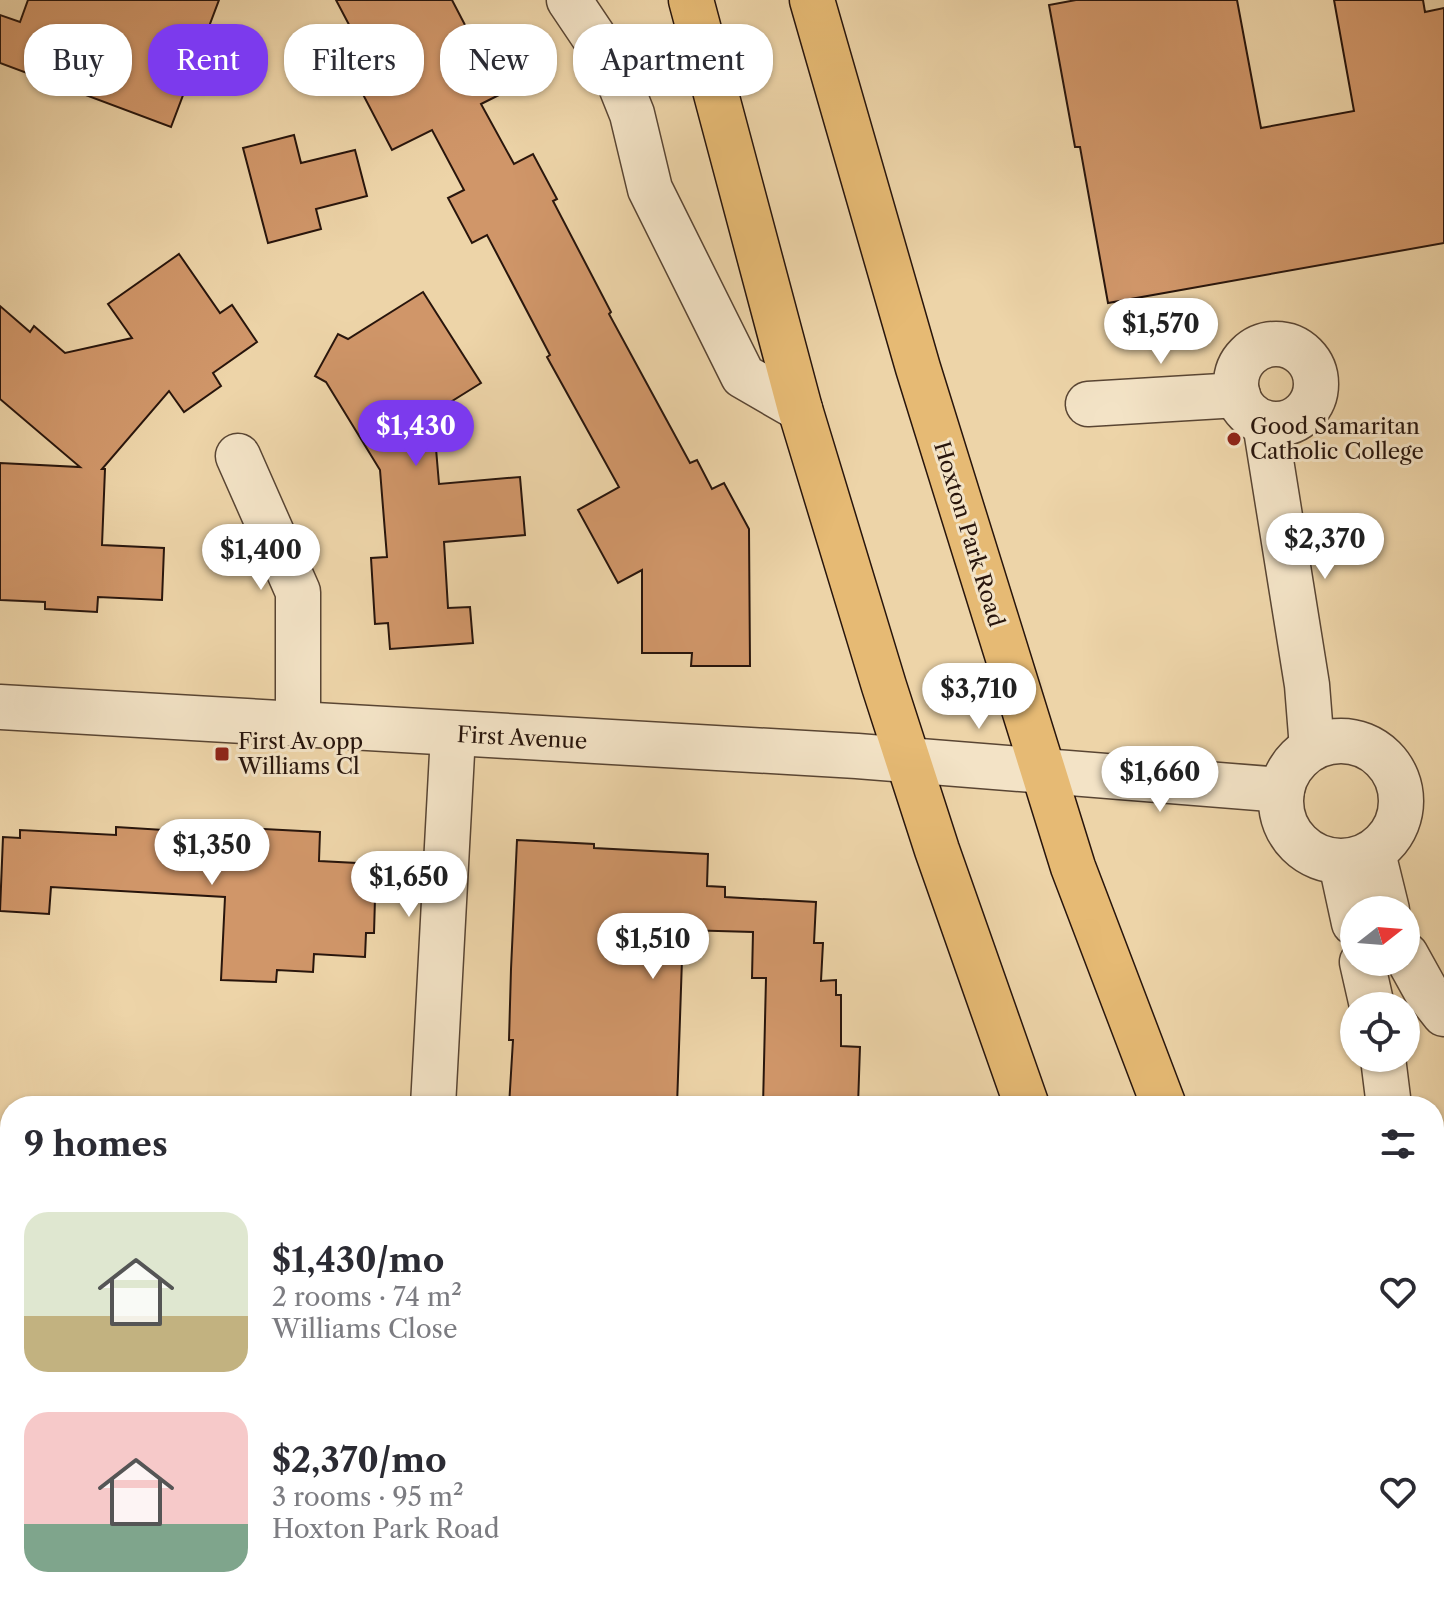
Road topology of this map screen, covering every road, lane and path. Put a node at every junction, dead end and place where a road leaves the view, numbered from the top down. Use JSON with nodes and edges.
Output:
{"nodes":[{"id":1,"x":569,"y":0,"type":"edge"},
{"id":2,"x":691,"y":0,"type":"edge"},
{"id":3,"x":812,"y":0,"type":"edge"},
{"id":4,"x":1088,"y":404,"type":"dead end"},
{"id":5,"x":800,"y":409,"type":"junction"},
{"id":6,"x":238,"y":456,"type":"dead end"},
{"id":7,"x":0,"y":707,"type":"edge"},
{"id":8,"x":298,"y":725,"type":"junction"},
{"id":9,"x":453,"y":735,"type":"junction"},
{"id":10,"x":1312,"y":748,"type":"junction"},
{"id":11,"x":908,"y":759,"type":"junction"},
{"id":12,"x":1044,"y":771,"type":"junction"},
{"id":13,"x":1282,"y":790,"type":"junction"},
{"id":14,"x":1357,"y":858,"type":"junction"},
{"id":15,"x":1355,"y":896,"type":"edge"},
{"id":16,"x":1379,"y":896,"type":"edge"},
{"id":17,"x":1418,"y":976,"type":"edge"},
{"id":18,"x":1444,"y":1014,"type":"edge"},
{"id":19,"x":1385,"y":1072,"type":"edge"},
{"id":20,"x":434,"y":1096,"type":"edge"},
{"id":21,"x":1024,"y":1096,"type":"edge"},
{"id":22,"x":1160,"y":1096,"type":"edge"},
{"id":23,"x":1388,"y":1096,"type":"edge"}],
"edges":[{"from":1,"to":5,"type":"street"},
{"from":2,"to":5,"type":"main road"},
{"from":3,"to":12,"type":"main road","name":"Hoxton Park Road"},
{"from":4,"to":10,"type":"street"},
{"from":5,"to":11,"type":"main road"},
{"from":6,"to":8,"type":"street"},
{"from":7,"to":8,"type":"street","name":"First Avenue"},
{"from":8,"to":9,"type":"street","name":"First Avenue"},
{"from":9,"to":11,"type":"street","name":"First Avenue"},
{"from":9,"to":20,"type":"street"},
{"from":10,"to":13,"type":"street"},
{"from":10,"to":14,"type":"street"},
{"from":11,"to":12,"type":"street","name":"First Avenue"},
{"from":11,"to":21,"type":"main road"},
{"from":12,"to":13,"type":"street","name":"First Avenue"},
{"from":12,"to":22,"type":"main road","name":"Hoxton Park Road"},
{"from":13,"to":14,"type":"street"},
{"from":14,"to":15,"type":"street"},
{"from":14,"to":16,"type":"street"},
{"from":17,"to":18,"type":"street"},
{"from":19,"to":23,"type":"street"}]}
